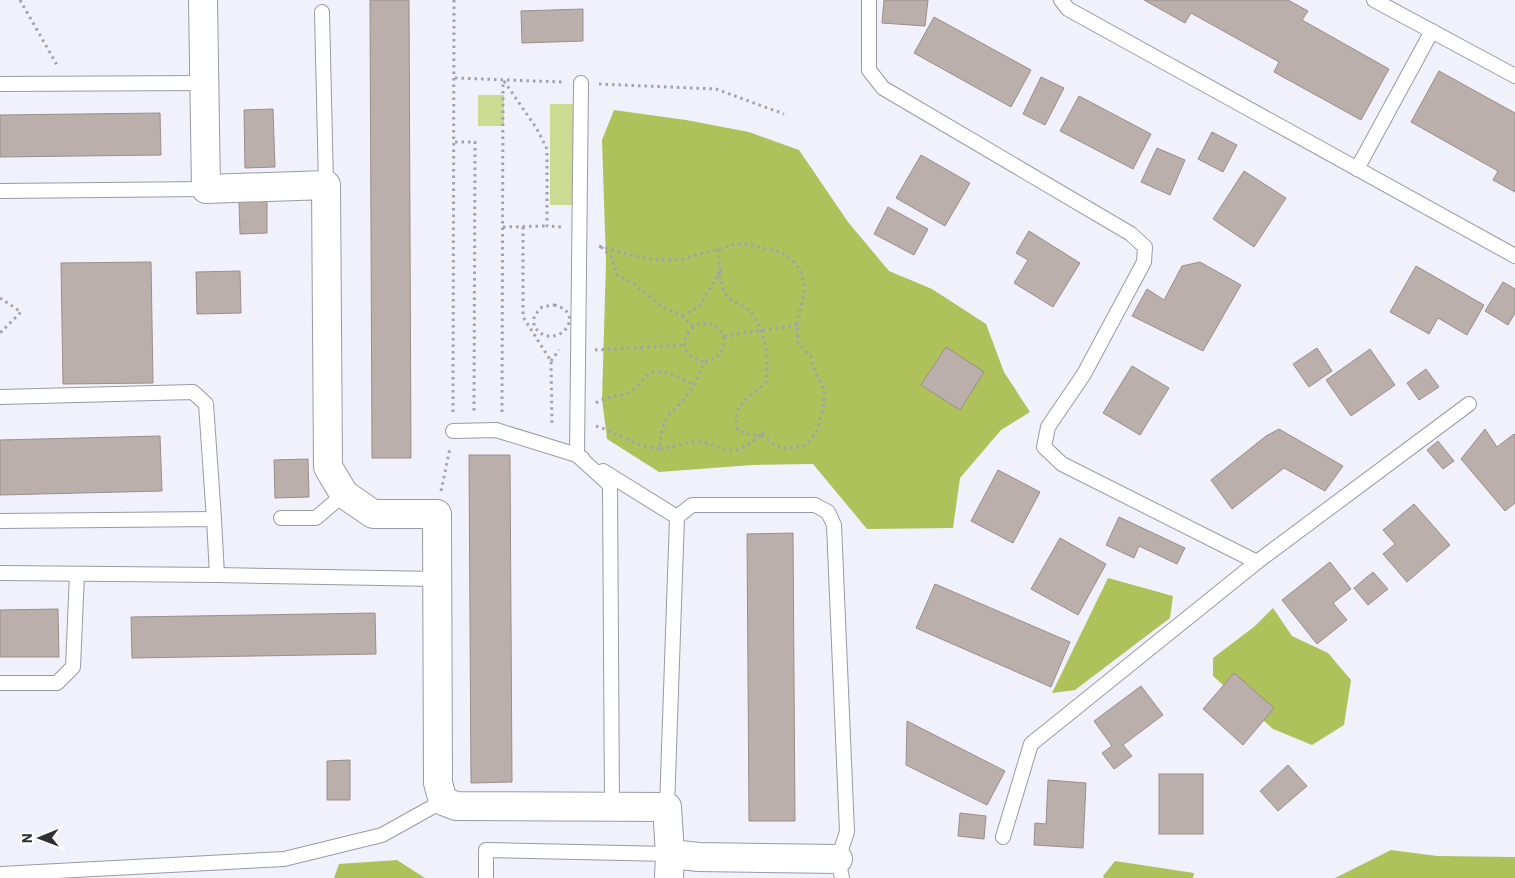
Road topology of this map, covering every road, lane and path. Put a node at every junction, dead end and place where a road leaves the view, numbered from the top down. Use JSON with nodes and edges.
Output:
{"nodes":[{"id":1,"x":20,"y":0,"type":"edge"},
{"id":2,"x":203,"y":0,"type":"edge"},
{"id":3,"x":454,"y":0,"type":"edge"},
{"id":4,"x":869,"y":0,"type":"edge"},
{"id":5,"x":1061,"y":0,"type":"edge"},
{"id":6,"x":1374,"y":0,"type":"edge"},
{"id":7,"x":322,"y":12,"type":"dead end"},
{"id":8,"x":1432,"y":31,"type":"junction"},
{"id":9,"x":1515,"y":76,"type":"edge"},
{"id":10,"x":455,"y":78,"type":"junction"},
{"id":11,"x":503,"y":80,"type":"junction"},
{"id":12,"x":205,"y":83,"type":"junction"},
{"id":13,"x":581,"y":83,"type":"junction"},
{"id":14,"x":0,"y":84,"type":"edge"},
{"id":15,"x":68,"y":84,"type":"junction"},
{"id":16,"x":784,"y":114,"type":"dead end"},
{"id":17,"x":455,"y":142,"type":"junction"},
{"id":18,"x":1357,"y":169,"type":"junction"},
{"id":19,"x":326,"y":185,"type":"junction"},
{"id":20,"x":206,"y":188,"type":"junction"},
{"id":21,"x":0,"y":191,"type":"edge"},
{"id":22,"x":547,"y":226,"type":"junction"},
{"id":23,"x":503,"y":227,"type":"junction"},
{"id":24,"x":523,"y":227,"type":"junction"},
{"id":25,"x":578,"y":227,"type":"junction"},
{"id":26,"x":718,"y":249,"type":"junction"},
{"id":27,"x":1515,"y":256,"type":"edge"},
{"id":28,"x":720,"y":273,"type":"junction"},
{"id":29,"x":0,"y":298,"type":"edge"},
{"id":30,"x":534,"y":316,"type":"junction"},
{"id":31,"x":682,"y":316,"type":"junction"},
{"id":32,"x":523,"y":317,"type":"junction"},
{"id":33,"x":796,"y":325,"type":"junction"},
{"id":34,"x":694,"y":326,"type":"junction"},
{"id":35,"x":762,"y":330,"type":"junction"},
{"id":36,"x":0,"y":333,"type":"edge"},
{"id":37,"x":724,"y":336,"type":"junction"},
{"id":38,"x":685,"y":345,"type":"junction"},
{"id":39,"x":577,"y":350,"type":"junction"},
{"id":40,"x":704,"y":362,"type":"junction"},
{"id":41,"x":694,"y":385,"type":"junction"},
{"id":42,"x":0,"y":397,"type":"edge"},
{"id":43,"x":1469,"y":404,"type":"dead end"},
{"id":44,"x":502,"y":416,"type":"dead end"},
{"id":45,"x":552,"y":426,"type":"dead end"},
{"id":46,"x":576,"y":426,"type":"junction"},
{"id":47,"x":496,"y":430,"type":"junction"},
{"id":48,"x":453,"y":431,"type":"junction"},
{"id":49,"x":761,"y":436,"type":"junction"},
{"id":50,"x":659,"y":449,"type":"junction"},
{"id":51,"x":577,"y":455,"type":"junction"},
{"id":52,"x":344,"y":494,"type":"junction"},
{"id":53,"x":437,"y":514,"type":"junction"},
{"id":54,"x":677,"y":517,"type":"junction"},
{"id":55,"x":281,"y":518,"type":"dead end"},
{"id":56,"x":214,"y":519,"type":"junction"},
{"id":57,"x":0,"y":521,"type":"edge"},
{"id":58,"x":1257,"y":562,"type":"junction"},
{"id":59,"x":0,"y":573,"type":"edge"},
{"id":60,"x":77,"y":574,"type":"junction"},
{"id":61,"x":217,"y":574,"type":"junction"},
{"id":62,"x":437,"y":578,"type":"junction"},
{"id":63,"x":0,"y":683,"type":"edge"},
{"id":64,"x":443,"y":801,"type":"junction"},
{"id":65,"x":612,"y":807,"type":"junction"},
{"id":66,"x":667,"y":807,"type":"junction"},
{"id":67,"x":1003,"y":837,"type":"dead end"},
{"id":68,"x":669,"y":866,"type":"edge"},
{"id":69,"x":840,"y":868,"type":"edge"},
{"id":70,"x":0,"y":874,"type":"edge"},
{"id":71,"x":486,"y":878,"type":"edge"}],
"edges":[{"from":1,"to":15,"type":"path"},
{"from":2,"to":12,"type":"street"},
{"from":3,"to":10,"type":"path"},
{"from":4,"to":58,"type":"lane"},
{"from":5,"to":18,"type":"lane"},
{"from":6,"to":8,"type":"lane"},
{"from":7,"to":19,"type":"lane"},
{"from":8,"to":9,"type":"lane"},
{"from":8,"to":18,"type":"lane"},
{"from":10,"to":11,"type":"path"},
{"from":10,"to":17,"type":"path"},
{"from":11,"to":13,"type":"path"},
{"from":11,"to":22,"type":"path"},
{"from":11,"to":23,"type":"path"},
{"from":12,"to":15,"type":"lane"},
{"from":12,"to":20,"type":"street"},
{"from":13,"to":16,"type":"path"},
{"from":13,"to":25,"type":"lane"},
{"from":14,"to":15,"type":"lane"},
{"from":17,"to":47,"type":"path"},
{"from":17,"to":48,"type":"path"},
{"from":18,"to":27,"type":"lane"},
{"from":19,"to":20,"type":"street"},
{"from":19,"to":52,"type":"street"},
{"from":20,"to":21,"type":"lane"},
{"from":22,"to":24,"type":"path"},
{"from":22,"to":25,"type":"path"},
{"from":23,"to":24,"type":"path"},
{"from":23,"to":44,"type":"path"},
{"from":24,"to":32,"type":"path"},
{"from":25,"to":39,"type":"lane"},
{"from":26,"to":28,"type":"path"},
{"from":26,"to":31,"type":"path"},
{"from":26,"to":33,"type":"path"},
{"from":28,"to":31,"type":"path"},
{"from":28,"to":35,"type":"path"},
{"from":29,"to":36,"type":"path"},
{"from":30,"to":30,"type":"path"},
{"from":30,"to":32,"type":"path"},
{"from":31,"to":34,"type":"path"},
{"from":32,"to":45,"type":"path"},
{"from":33,"to":35,"type":"path"},
{"from":33,"to":49,"type":"path"},
{"from":34,"to":37,"type":"path"},
{"from":34,"to":38,"type":"path"},
{"from":35,"to":37,"type":"path"},
{"from":35,"to":49,"type":"path"},
{"from":37,"to":40,"type":"path"},
{"from":38,"to":39,"type":"path"},
{"from":38,"to":40,"type":"path"},
{"from":39,"to":46,"type":"lane"},
{"from":40,"to":41,"type":"path"},
{"from":41,"to":46,"type":"path"},
{"from":41,"to":50,"type":"path"},
{"from":42,"to":56,"type":"lane"},
{"from":43,"to":58,"type":"lane"},
{"from":46,"to":50,"type":"path"},
{"from":46,"to":51,"type":"lane"},
{"from":47,"to":48,"type":"lane"},
{"from":47,"to":51,"type":"lane"},
{"from":48,"to":53,"type":"path"},
{"from":49,"to":50,"type":"path"},
{"from":51,"to":54,"type":"lane"},
{"from":51,"to":65,"type":"lane"},
{"from":52,"to":53,"type":"street"},
{"from":52,"to":55,"type":"lane"},
{"from":53,"to":62,"type":"street"},
{"from":54,"to":66,"type":"lane"},
{"from":54,"to":69,"type":"lane"},
{"from":56,"to":57,"type":"lane"},
{"from":56,"to":61,"type":"lane"},
{"from":58,"to":67,"type":"lane"},
{"from":59,"to":60,"type":"lane"},
{"from":60,"to":61,"type":"lane"},
{"from":60,"to":63,"type":"lane"},
{"from":61,"to":62,"type":"lane"},
{"from":62,"to":64,"type":"street"},
{"from":64,"to":65,"type":"street"},
{"from":64,"to":70,"type":"lane"},
{"from":65,"to":66,"type":"street"},
{"from":66,"to":68,"type":"street"},
{"from":68,"to":69,"type":"street"},
{"from":68,"to":71,"type":"lane"}]}
